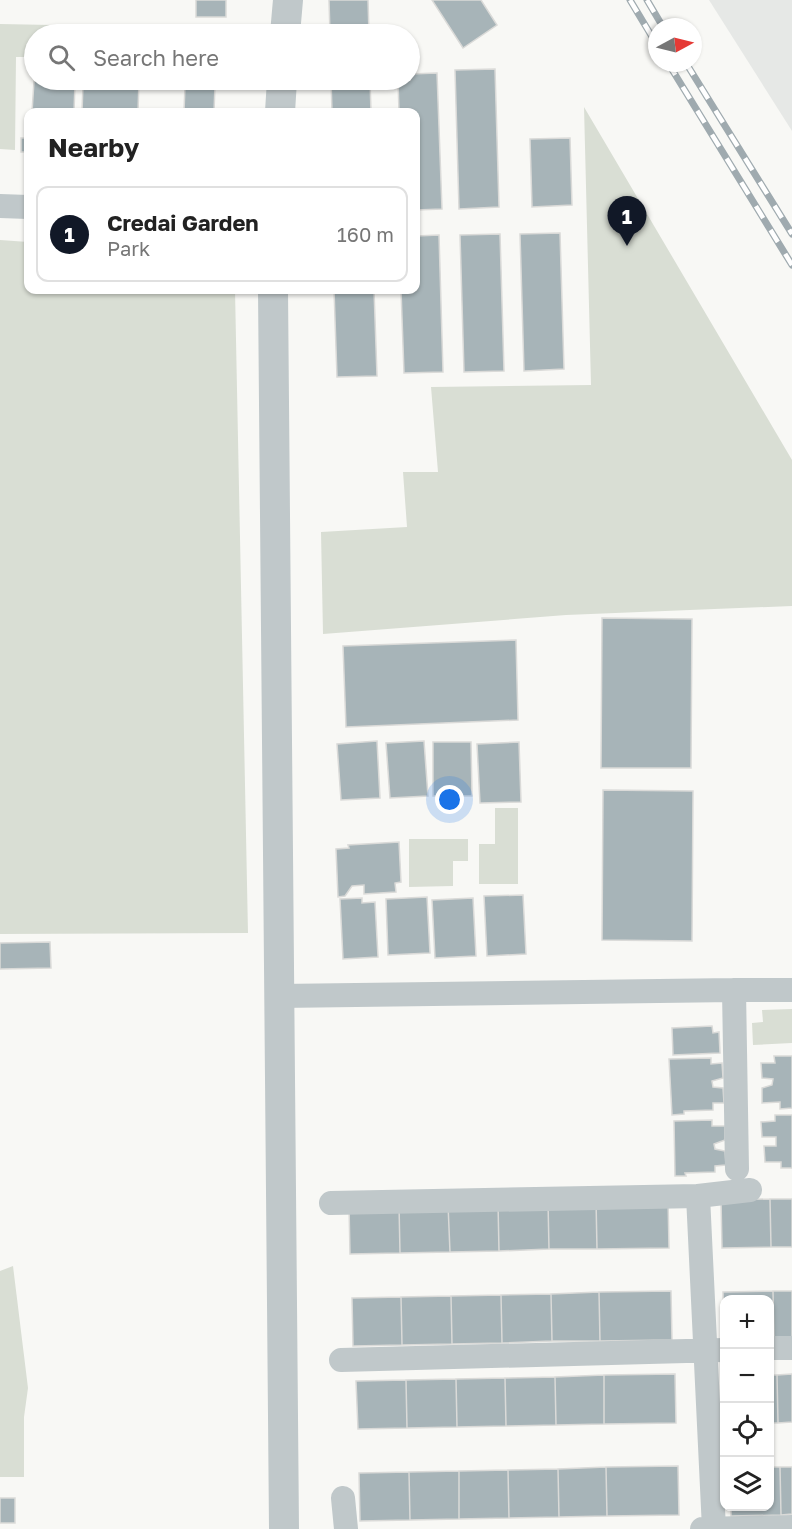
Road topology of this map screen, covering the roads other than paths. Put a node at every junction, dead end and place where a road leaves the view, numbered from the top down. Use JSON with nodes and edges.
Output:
{"nodes":[{"id":1,"x":288,"y":0,"type":"edge"},
{"id":2,"x":286,"y":24,"type":"edge"},
{"id":3,"x":281,"y":90,"type":"edge"},
{"id":4,"x":280,"y":108,"type":"edge"},
{"id":5,"x":0,"y":206,"type":"edge"},
{"id":6,"x":24,"y":207,"type":"edge"},
{"id":7,"x":273,"y":294,"type":"edge"},
{"id":8,"x":734,"y":990,"type":"junction"},
{"id":9,"x":792,"y":990,"type":"edge"},
{"id":10,"x":279,"y":996,"type":"junction"},
{"id":11,"x":736,"y":1168,"type":"dead end"},
{"id":12,"x":750,"y":1190,"type":"dead end"},
{"id":13,"x":698,"y":1196,"type":"junction"},
{"id":14,"x":331,"y":1203,"type":"dead end"},
{"id":15,"x":774,"y":1348,"type":"edge"},
{"id":16,"x":792,"y":1348,"type":"edge"},
{"id":17,"x":715,"y":1350,"type":"edge"},
{"id":18,"x":341,"y":1360,"type":"dead end"},
{"id":19,"x":343,"y":1498,"type":"dead end"},
{"id":20,"x":792,"y":1527,"type":"edge"},
{"id":21,"x":284,"y":1529,"type":"edge"},
{"id":22,"x":346,"y":1529,"type":"edge"},
{"id":23,"x":702,"y":1529,"type":"edge"},
{"id":24,"x":714,"y":1529,"type":"edge"}],
"edges":[{"from":1,"to":2,"type":"street"},
{"from":3,"to":4,"type":"street"},
{"from":5,"to":6,"type":"street"},
{"from":7,"to":10,"type":"street"},
{"from":8,"to":9,"type":"street"},
{"from":8,"to":10,"type":"street"},
{"from":8,"to":11,"type":"street"},
{"from":10,"to":21,"type":"street"},
{"from":12,"to":13,"type":"street"},
{"from":13,"to":14,"type":"street"},
{"from":13,"to":17,"type":"street"},
{"from":15,"to":16,"type":"street"},
{"from":17,"to":18,"type":"street"},
{"from":17,"to":24,"type":"street"},
{"from":19,"to":22,"type":"street"},
{"from":20,"to":24,"type":"street"},
{"from":23,"to":24,"type":"street"}]}
